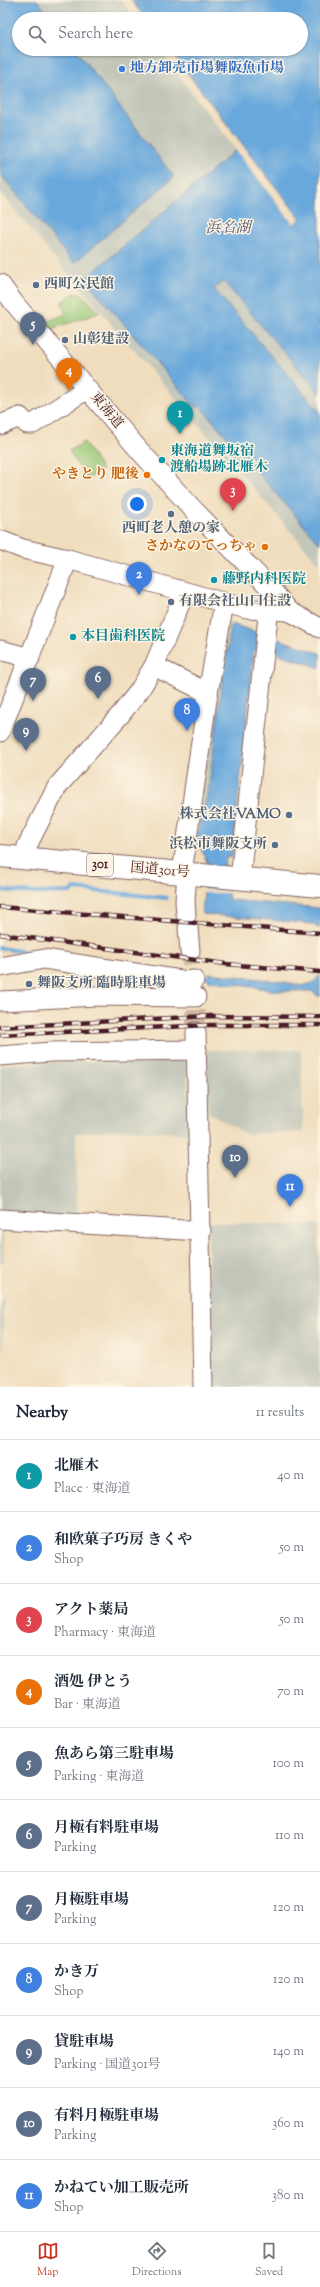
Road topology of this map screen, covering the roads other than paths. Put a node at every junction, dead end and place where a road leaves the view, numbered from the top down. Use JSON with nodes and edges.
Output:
{"nodes":[{"id":1,"x":0,"y":284,"type":"edge"},
{"id":2,"x":6,"y":303,"type":"edge"},
{"id":3,"x":87,"y":390,"type":"junction"},
{"id":4,"x":0,"y":425,"type":"edge"},
{"id":5,"x":0,"y":540,"type":"edge"},
{"id":6,"x":68,"y":559,"type":"junction"},
{"id":7,"x":271,"y":589,"type":"junction"},
{"id":8,"x":185,"y":592,"type":"junction"},
{"id":9,"x":224,"y":603,"type":"junction"},
{"id":10,"x":269,"y":610,"type":"junction"},
{"id":11,"x":289,"y":611,"type":"junction"},
{"id":12,"x":320,"y":628,"type":"edge"},
{"id":13,"x":0,"y":650,"type":"edge"},
{"id":14,"x":30,"y":658,"type":"junction"},
{"id":15,"x":154,"y":666,"type":"junction"},
{"id":16,"x":208,"y":691,"type":"junction"},
{"id":17,"x":0,"y":732,"type":"edge"},
{"id":18,"x":0,"y":856,"type":"edge"},
{"id":19,"x":26,"y":859,"type":"junction"},
{"id":20,"x":190,"y":874,"type":"junction"},
{"id":21,"x":235,"y":878,"type":"junction"},
{"id":22,"x":320,"y":886,"type":"edge"},
{"id":23,"x":0,"y":967,"type":"edge"},
{"id":24,"x":193,"y":980,"type":"junction"},
{"id":25,"x":0,"y":1002,"type":"edge"},
{"id":26,"x":196,"y":1032,"type":"tunnel mouth"},
{"id":27,"x":197,"y":1050,"type":"junction"},
{"id":28,"x":0,"y":1056,"type":"edge"},
{"id":29,"x":0,"y":1219,"type":"edge"},
{"id":30,"x":201,"y":1231,"type":"junction"},
{"id":31,"x":203,"y":1387,"type":"edge"}],
"edges":[{"from":1,"to":2,"type":"street","name":"東海道"},
{"from":2,"to":3,"type":"street","name":"東海道"},
{"from":3,"to":4,"type":"street"},
{"from":3,"to":7,"type":"street","name":"東海道"},
{"from":5,"to":6,"type":"street"},
{"from":6,"to":8,"type":"street"},
{"from":6,"to":14,"type":"street"},
{"from":7,"to":10,"type":"street"},
{"from":7,"to":11,"type":"street","name":"東海道"},
{"from":8,"to":9,"type":"street"},
{"from":8,"to":15,"type":"street"},
{"from":9,"to":10,"type":"street"},
{"from":9,"to":16,"type":"street"},
{"from":10,"to":11,"type":"street"},
{"from":10,"to":21,"type":"street"},
{"from":11,"to":12,"type":"street"},
{"from":13,"to":14,"type":"street"},
{"from":14,"to":17,"type":"street"},
{"from":15,"to":16,"type":"street"},
{"from":15,"to":19,"type":"street"},
{"from":16,"to":20,"type":"street"},
{"from":18,"to":19,"type":"highway","name":"国道301号","number":"301"},
{"from":19,"to":20,"type":"highway","name":"国道301号","number":"301"},
{"from":20,"to":21,"type":"highway","name":"国道301号","number":"301"},
{"from":20,"to":24,"type":"street"},
{"from":21,"to":22,"type":"highway","name":"国道301号","number":"301"},
{"from":23,"to":24,"type":"street"},
{"from":24,"to":25,"type":"street"},
{"from":26,"to":27,"type":"street"},
{"from":27,"to":28,"type":"street"},
{"from":27,"to":30,"type":"street"},
{"from":29,"to":30,"type":"street"},
{"from":30,"to":31,"type":"street"}]}
